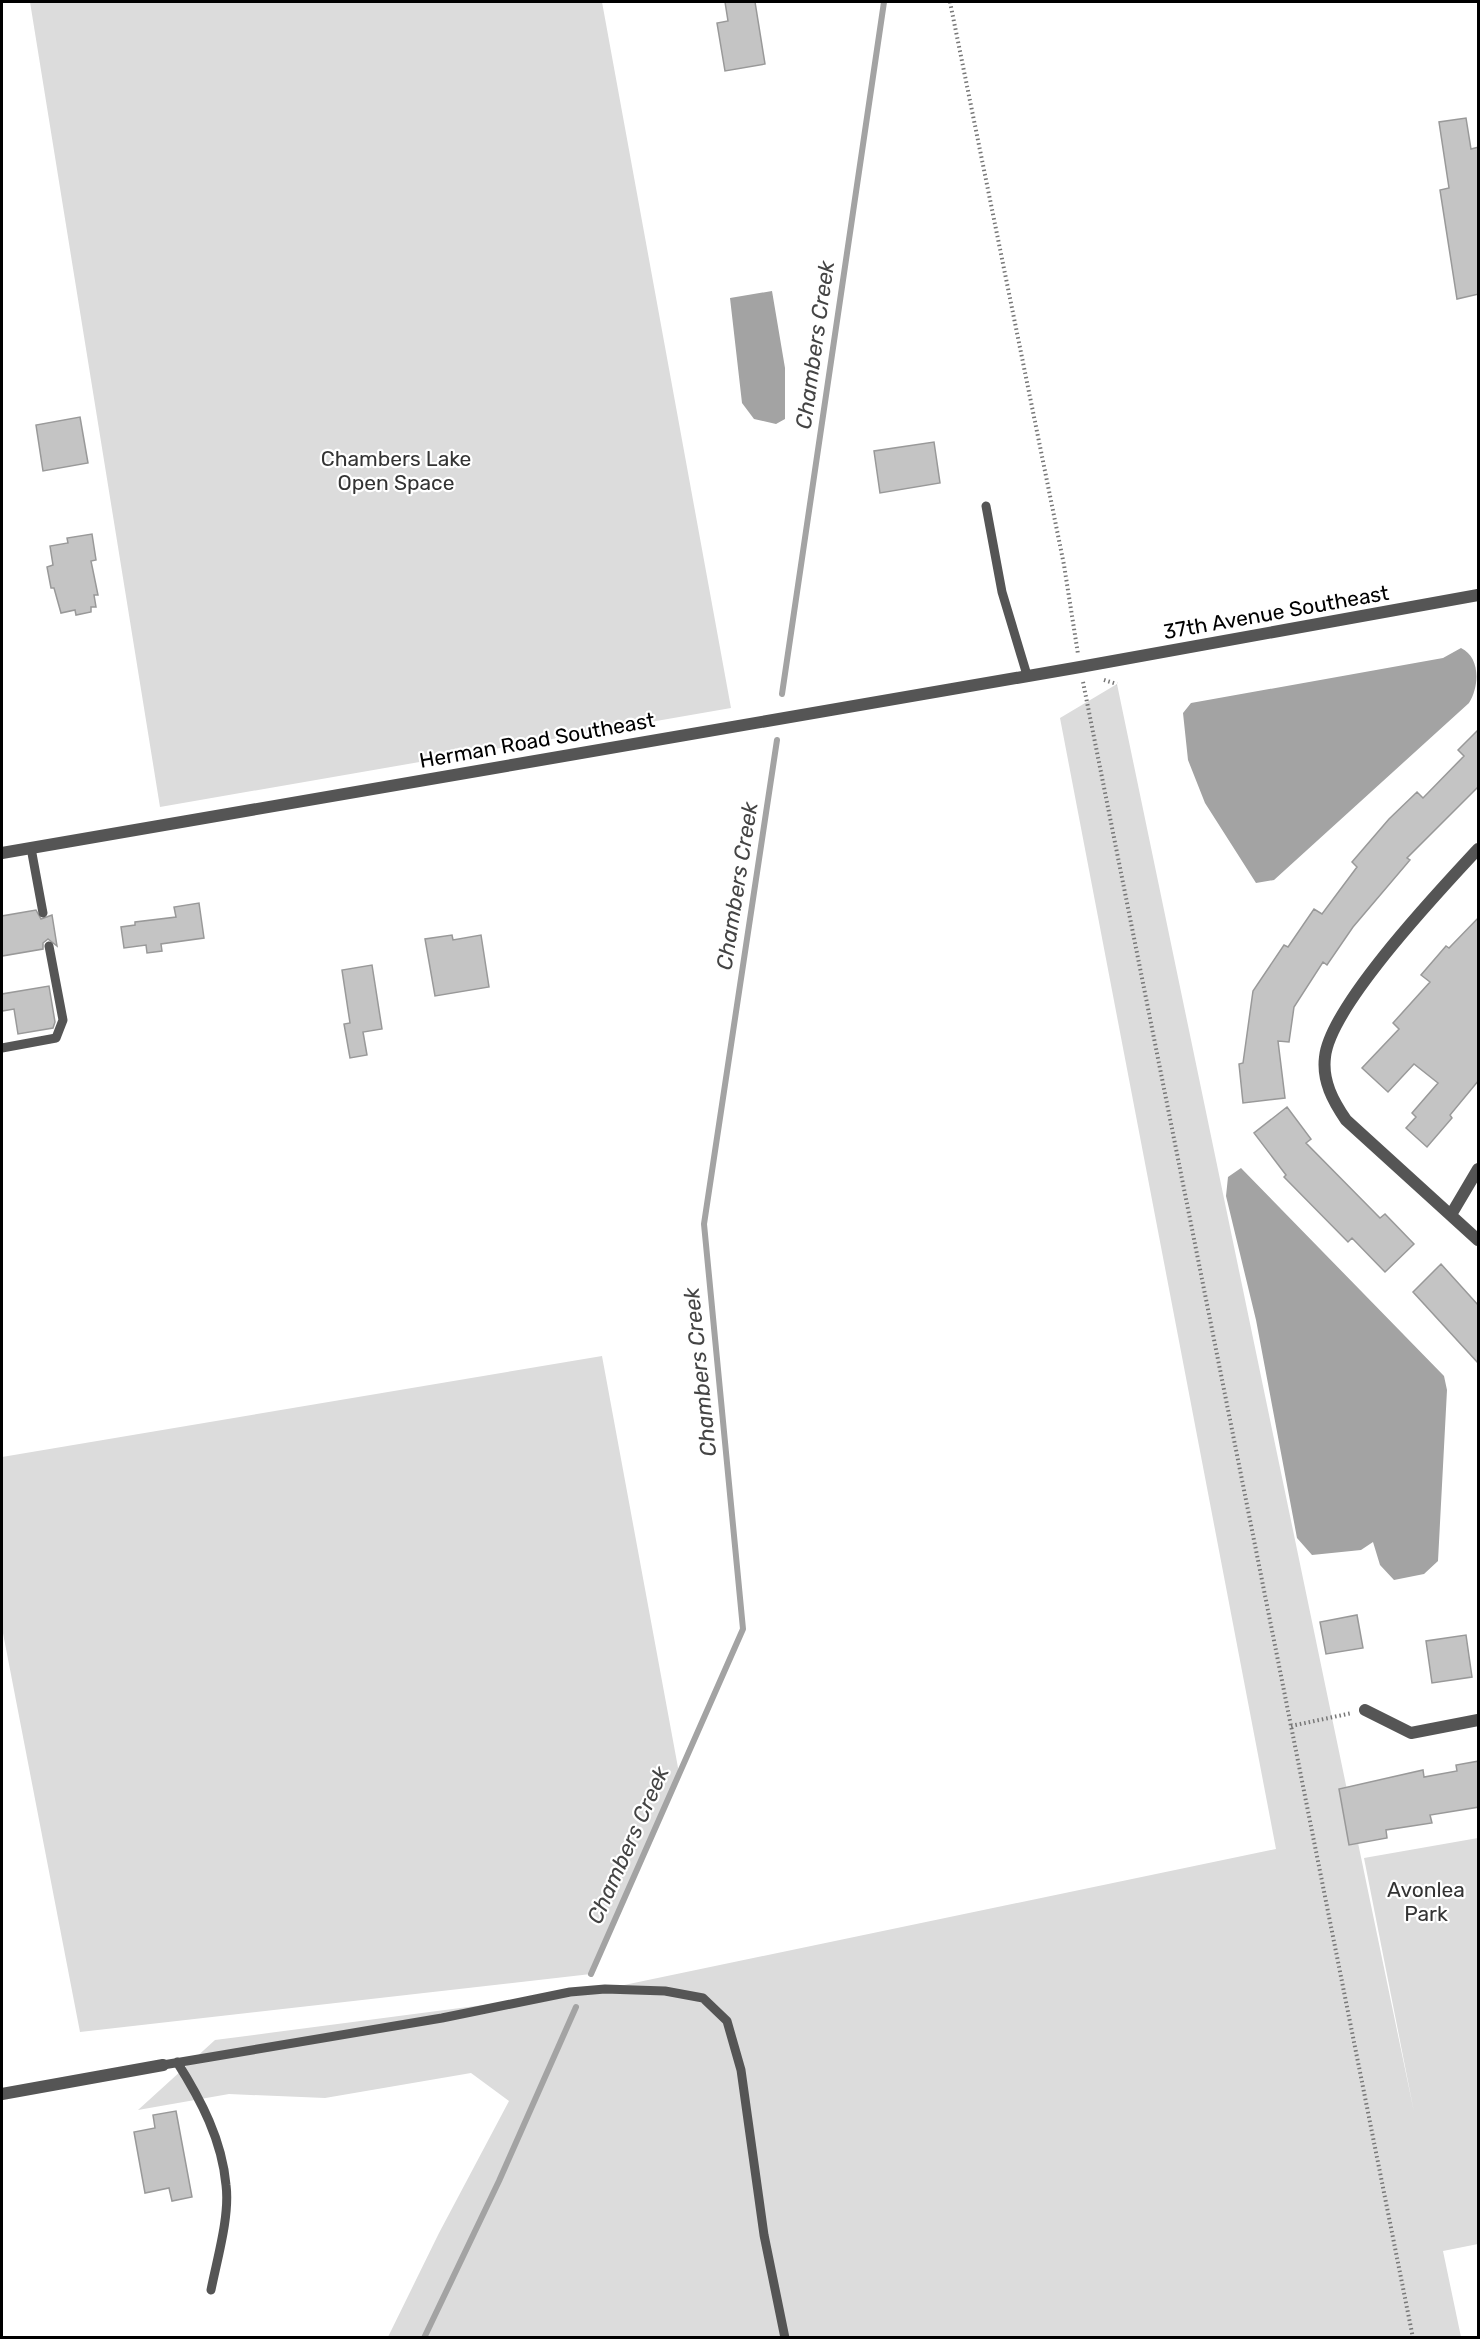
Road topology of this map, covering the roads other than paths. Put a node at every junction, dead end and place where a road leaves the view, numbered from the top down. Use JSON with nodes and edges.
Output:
{"nodes":[{"id":1,"x":986,"y":506,"type":"dead end"},
{"id":2,"x":1479,"y":595,"type":"edge"},
{"id":3,"x":1080,"y":666,"type":"joint"},
{"id":4,"x":1027,"y":675,"type":"junction"},
{"id":5,"x":31,"y":848,"type":"junction"},
{"id":6,"x":1479,"y":849,"type":"edge"},
{"id":7,"x":2,"y":853,"type":"edge"},
{"id":8,"x":43,"y":913,"type":"dead end"},
{"id":9,"x":49,"y":946,"type":"dead end"},
{"id":10,"x":2,"y":1048,"type":"edge"},
{"id":11,"x":1479,"y":1169,"type":"edge"},
{"id":12,"x":1452,"y":1213,"type":"junction"},
{"id":13,"x":1479,"y":1240,"type":"edge"},
{"id":14,"x":1365,"y":1710,"type":"road end"},
{"id":15,"x":1479,"y":1720,"type":"edge"},
{"id":16,"x":177,"y":2062,"type":"junction"},
{"id":17,"x":163,"y":2065,"type":"joint"},
{"id":18,"x":2,"y":2094,"type":"edge"},
{"id":19,"x":210,"y":2290,"type":"dead end"},
{"id":20,"x":785,"y":2337,"type":"edge"}],
"edges":[{"from":1,"to":4,"type":"lane"},
{"from":2,"to":3,"type":"street","name":"37th Avenue Southeast"},
{"from":3,"to":4,"type":"street","name":"Herman Road Southeast"},
{"from":4,"to":5,"type":"street","name":"Herman Road Southeast"},
{"from":5,"to":7,"type":"street","name":"Herman Road Southeast"},
{"from":5,"to":8,"type":"lane"},
{"from":6,"to":12,"type":"street"},
{"from":9,"to":10,"type":"lane"},
{"from":11,"to":12,"type":"street"},
{"from":12,"to":13,"type":"street"},
{"from":14,"to":15,"type":"street"},
{"from":16,"to":17,"type":"lane"},
{"from":16,"to":19,"type":"lane"},
{"from":16,"to":20,"type":"lane"},
{"from":17,"to":18,"type":"street"}]}
